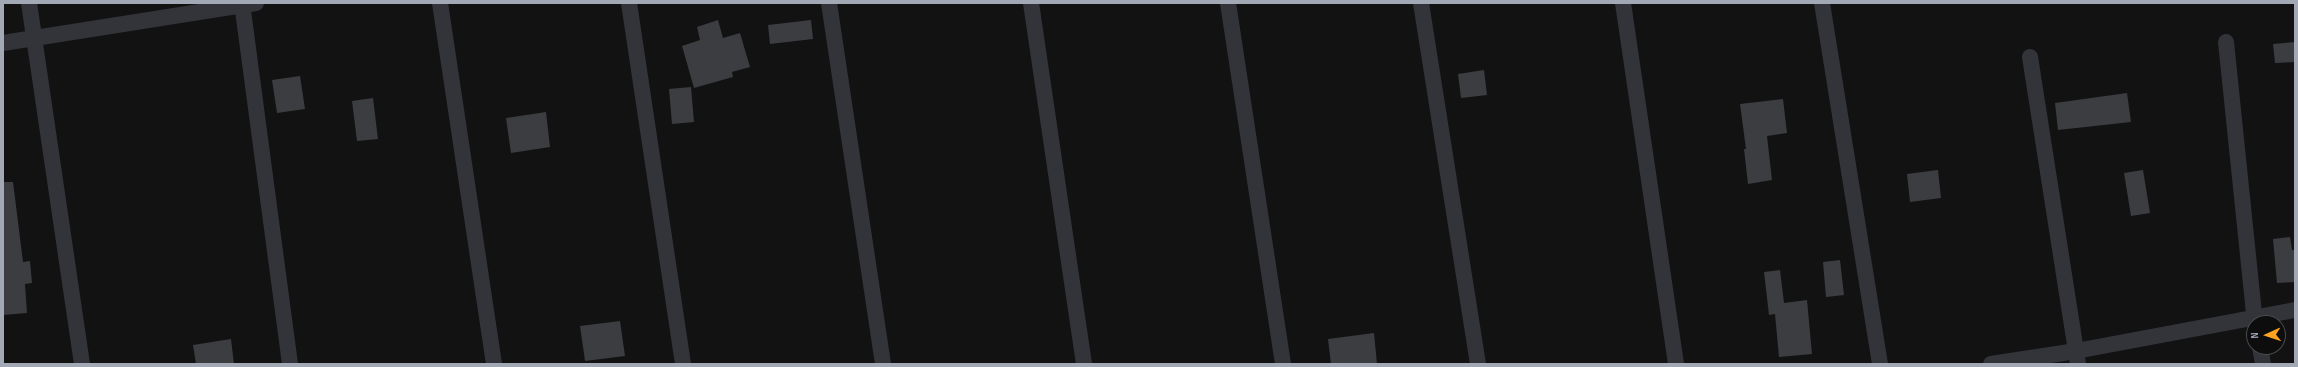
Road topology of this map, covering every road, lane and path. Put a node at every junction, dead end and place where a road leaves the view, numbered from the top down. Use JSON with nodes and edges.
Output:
{"nodes":[{"id":1,"x":29,"y":3,"type":"edge"},
{"id":2,"x":440,"y":3,"type":"edge"},
{"id":3,"x":629,"y":3,"type":"edge"},
{"id":4,"x":829,"y":3,"type":"edge"},
{"id":5,"x":1031,"y":3,"type":"edge"},
{"id":6,"x":1228,"y":3,"type":"edge"},
{"id":7,"x":1421,"y":3,"type":"edge"},
{"id":8,"x":1624,"y":3,"type":"edge"},
{"id":9,"x":1822,"y":3,"type":"edge"},
{"id":10,"x":246,"y":4,"type":"edge"},
{"id":11,"x":34,"y":38,"type":"junction"},
{"id":12,"x":3,"y":42,"type":"edge"},
{"id":13,"x":2226,"y":42,"type":"dead end"},
{"id":14,"x":2030,"y":57,"type":"dead end"},
{"id":15,"x":2295,"y":310,"type":"edge"},
{"id":16,"x":2254,"y":315,"type":"edge"},
{"id":17,"x":2275,"y":315,"type":"edge"},
{"id":18,"x":2246,"y":322,"type":"edge"},
{"id":19,"x":2077,"y":358,"type":"edge"},
{"id":20,"x":82,"y":364,"type":"edge"},
{"id":21,"x":290,"y":364,"type":"edge"},
{"id":22,"x":494,"y":364,"type":"edge"},
{"id":23,"x":683,"y":364,"type":"edge"},
{"id":24,"x":883,"y":364,"type":"edge"},
{"id":25,"x":1084,"y":364,"type":"edge"},
{"id":26,"x":1283,"y":364,"type":"edge"},
{"id":27,"x":1478,"y":364,"type":"edge"},
{"id":28,"x":1676,"y":364,"type":"edge"},
{"id":29,"x":1880,"y":364,"type":"edge"},
{"id":30,"x":1991,"y":364,"type":"edge"}],
"edges":[{"from":1,"to":11,"type":"street"},
{"from":2,"to":22,"type":"street"},
{"from":3,"to":23,"type":"street"},
{"from":4,"to":24,"type":"street"},
{"from":5,"to":25,"type":"street"},
{"from":6,"to":26,"type":"street"},
{"from":7,"to":27,"type":"street"},
{"from":8,"to":28,"type":"street"},
{"from":9,"to":29,"type":"street"},
{"from":10,"to":11,"type":"street"},
{"from":10,"to":21,"type":"street"},
{"from":11,"to":12,"type":"street"},
{"from":11,"to":20,"type":"street"},
{"from":13,"to":16,"type":"street"},
{"from":14,"to":19,"type":"street"},
{"from":15,"to":17,"type":"street"},
{"from":18,"to":19,"type":"street"},
{"from":19,"to":30,"type":"street"}]}
